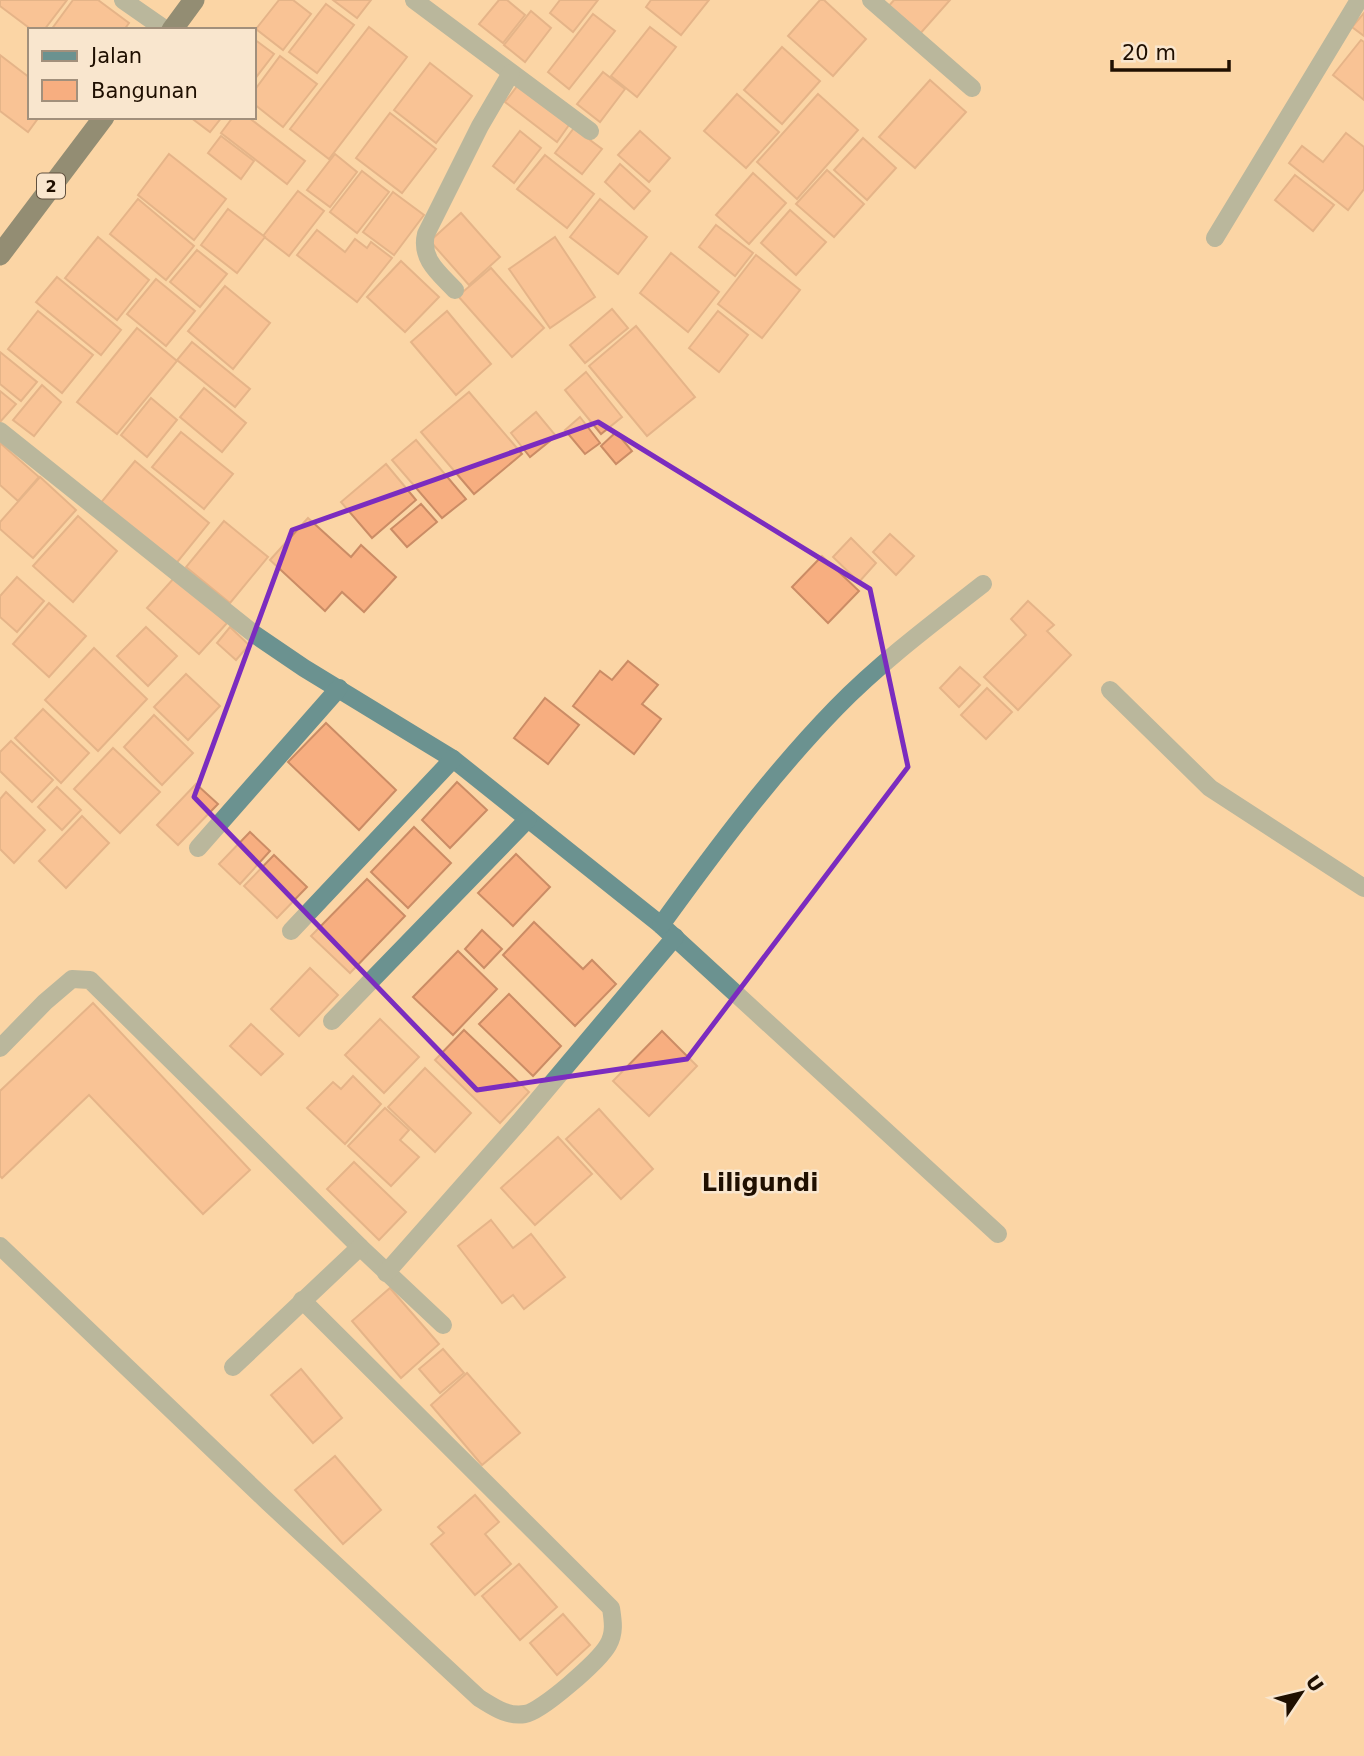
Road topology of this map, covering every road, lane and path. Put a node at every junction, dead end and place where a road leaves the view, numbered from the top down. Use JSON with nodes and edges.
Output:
{"nodes":[{"id":1,"x":123,"y":0,"type":"edge"},
{"id":2,"x":194,"y":0,"type":"edge"},
{"id":3,"x":414,"y":0,"type":"edge"},
{"id":4,"x":870,"y":0,"type":"edge"},
{"id":5,"x":1359,"y":0,"type":"edge"},
{"id":6,"x":163,"y":28,"type":"edge"},
{"id":7,"x":173,"y":28,"type":"edge"},
{"id":8,"x":511,"y":73,"type":"junction"},
{"id":9,"x":972,"y":88,"type":"dead end"},
{"id":10,"x":103,"y":119,"type":"edge"},
{"id":11,"x":590,"y":131,"type":"dead end"},
{"id":12,"x":1215,"y":238,"type":"dead end"},
{"id":13,"x":0,"y":256,"type":"edge"},
{"id":14,"x":455,"y":290,"type":"dead end"},
{"id":15,"x":0,"y":431,"type":"edge"},
{"id":16,"x":983,"y":584,"type":"dead end"},
{"id":17,"x":339,"y":688,"type":"junction"},
{"id":18,"x":1110,"y":690,"type":"dead end"},
{"id":19,"x":453,"y":759,"type":"junction"},
{"id":20,"x":528,"y":819,"type":"junction"},
{"id":21,"x":198,"y":848,"type":"dead end"},
{"id":22,"x":1364,"y":888,"type":"edge"},
{"id":23,"x":291,"y":931,"type":"dead end"},
{"id":24,"x":668,"y":931,"type":"junction"},
{"id":25,"x":332,"y":1021,"type":"dead end"},
{"id":26,"x":0,"y":1048,"type":"edge"},
{"id":27,"x":998,"y":1234,"type":"dead end"},
{"id":28,"x":0,"y":1246,"type":"edge"},
{"id":29,"x":360,"y":1247,"type":"junction"},
{"id":30,"x":386,"y":1273,"type":"junction"},
{"id":31,"x":302,"y":1300,"type":"junction"},
{"id":32,"x":443,"y":1325,"type":"dead end"},
{"id":33,"x":233,"y":1367,"type":"dead end"}],
"edges":[{"from":1,"to":6,"type":"street"},
{"from":2,"to":7,"type":"highway"},
{"from":3,"to":8,"type":"street"},
{"from":4,"to":9,"type":"street"},
{"from":5,"to":12,"type":"street"},
{"from":8,"to":11,"type":"street"},
{"from":8,"to":14,"type":"street"},
{"from":10,"to":13,"type":"highway","number":"2"},
{"from":15,"to":17,"type":"street"},
{"from":16,"to":24,"type":"street"},
{"from":17,"to":19,"type":"street"},
{"from":17,"to":21,"type":"street"},
{"from":18,"to":22,"type":"street"},
{"from":19,"to":20,"type":"street"},
{"from":19,"to":23,"type":"street"},
{"from":20,"to":24,"type":"street"},
{"from":20,"to":25,"type":"street"},
{"from":24,"to":27,"type":"street"},
{"from":24,"to":30,"type":"street"},
{"from":26,"to":29,"type":"street"},
{"from":28,"to":31,"type":"street"},
{"from":29,"to":30,"type":"street"},
{"from":29,"to":31,"type":"street"},
{"from":30,"to":32,"type":"street"},
{"from":31,"to":33,"type":"street"}]}
